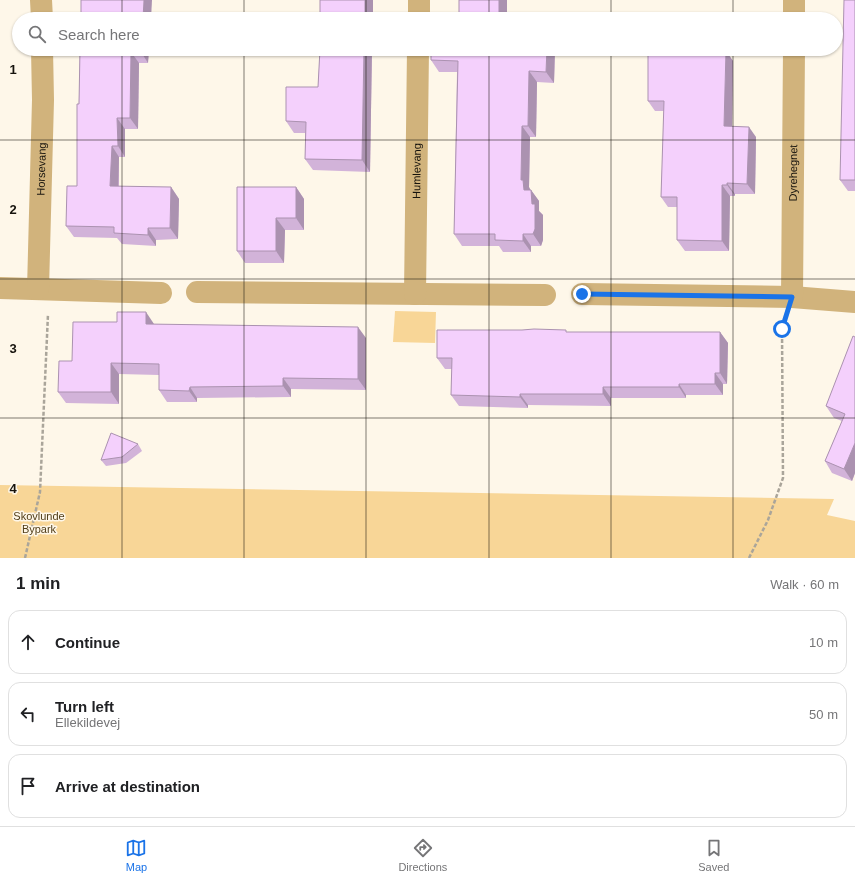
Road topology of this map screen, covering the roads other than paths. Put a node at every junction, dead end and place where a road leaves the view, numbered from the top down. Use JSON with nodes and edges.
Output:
{"nodes":[{"id":1,"x":42,"y":0,"type":"edge"},
{"id":2,"x":419,"y":0,"type":"edge"},
{"id":3,"x":794,"y":0,"type":"edge"},
{"id":4,"x":42,"y":12,"type":"edge"},
{"id":5,"x":419,"y":12,"type":"edge"},
{"id":6,"x":794,"y":12,"type":"edge"},
{"id":7,"x":42,"y":56,"type":"edge"},
{"id":8,"x":418,"y":56,"type":"edge"},
{"id":9,"x":794,"y":56,"type":"edge"},
{"id":10,"x":0,"y":288,"type":"edge"},
{"id":11,"x":43,"y":290,"type":"junction"},
{"id":12,"x":197,"y":292,"type":"dead end"},
{"id":13,"x":161,"y":293,"type":"dead end"},
{"id":14,"x":414,"y":294,"type":"junction"},
{"id":15,"x":582,"y":294,"type":"dead end"},
{"id":16,"x":545,"y":295,"type":"dead end"},
{"id":17,"x":792,"y":297,"type":"junction"},
{"id":18,"x":855,"y":302,"type":"edge"}],
"edges":[{"from":1,"to":4,"type":"street"},
{"from":2,"to":5,"type":"street"},
{"from":3,"to":6,"type":"street"},
{"from":7,"to":11,"type":"street","name":"Horsevang"},
{"from":8,"to":14,"type":"street","name":"Humlevang"},
{"from":9,"to":17,"type":"street","name":"Dyrehegnet"},
{"from":10,"to":11,"type":"street"},
{"from":11,"to":13,"type":"street"},
{"from":12,"to":14,"type":"street"},
{"from":14,"to":16,"type":"street"},
{"from":15,"to":17,"type":"street"},
{"from":17,"to":18,"type":"street"}]}
